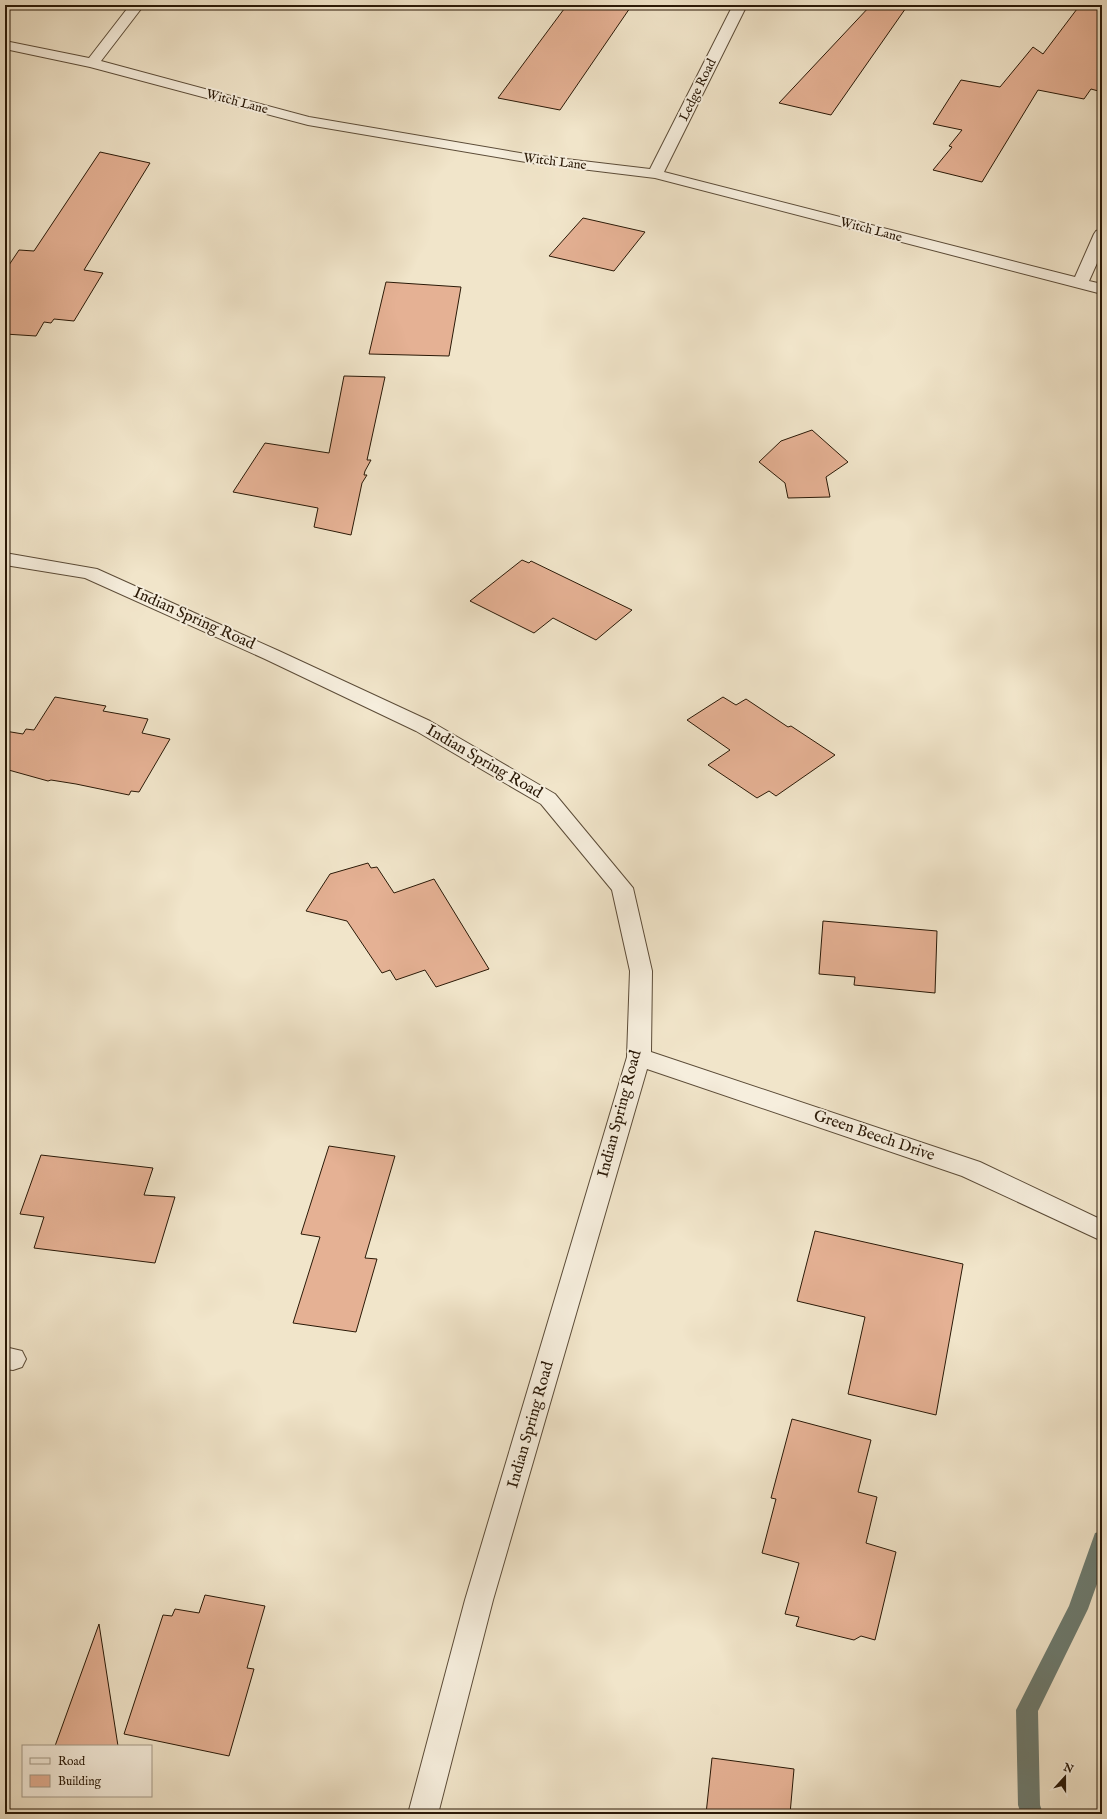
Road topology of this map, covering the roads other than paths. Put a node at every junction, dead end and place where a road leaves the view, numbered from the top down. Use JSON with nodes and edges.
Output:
{"nodes":[{"id":1,"x":137,"y":5,"type":"edge"},
{"id":2,"x":740,"y":5,"type":"edge"},
{"id":3,"x":5,"y":46,"type":"edge"},
{"id":4,"x":92,"y":63,"type":"junction"},
{"id":5,"x":655,"y":174,"type":"junction"},
{"id":6,"x":1102,"y":234,"type":"edge"},
{"id":7,"x":1080,"y":284,"type":"junction"},
{"id":8,"x":1102,"y":289,"type":"edge"},
{"id":9,"x":5,"y":559,"type":"edge"},
{"id":10,"x":639,"y":1057,"type":"junction"},
{"id":11,"x":1102,"y":1231,"type":"edge"},
{"id":12,"x":423,"y":1814,"type":"edge"}],
"edges":[{"from":1,"to":4,"type":"street"},
{"from":2,"to":5,"type":"street","name":"Ledge Road"},
{"from":3,"to":4,"type":"street","name":"Witch Lane"},
{"from":4,"to":5,"type":"street","name":"Witch Lane"},
{"from":5,"to":7,"type":"street","name":"Witch Lane"},
{"from":6,"to":7,"type":"street"},
{"from":7,"to":8,"type":"street","name":"Witch Lane"},
{"from":9,"to":10,"type":"street","name":"Indian Spring Road"},
{"from":10,"to":11,"type":"street","name":"Green Beech Drive"},
{"from":10,"to":12,"type":"street","name":"Indian Spring Road"}]}
